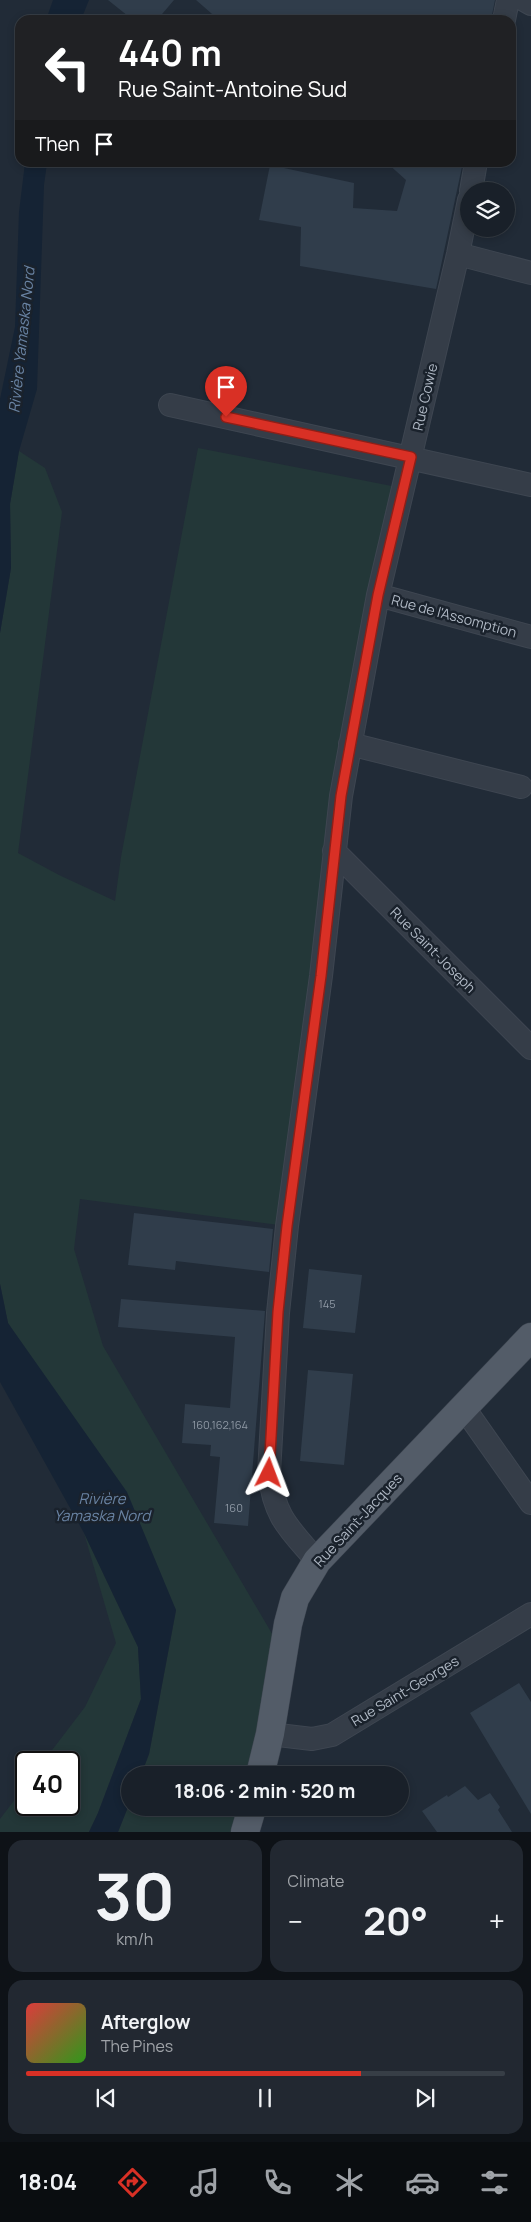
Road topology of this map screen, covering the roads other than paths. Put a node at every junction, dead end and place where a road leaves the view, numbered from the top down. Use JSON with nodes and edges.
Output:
{"nodes":[{"id":1,"x":508,"y":0,"type":"edge"},
{"id":2,"x":524,"y":0,"type":"edge"},
{"id":3,"x":531,"y":4,"type":"edge"},
{"id":4,"x":505,"y":15,"type":"edge"},
{"id":5,"x":475,"y":167,"type":"edge"},
{"id":6,"x":472,"y":182,"type":"edge"},
{"id":7,"x":461,"y":237,"type":"edge"},
{"id":8,"x":458,"y":254,"type":"junction"},
{"id":9,"x":531,"y":273,"type":"edge"},
{"id":10,"x":170,"y":405,"type":"dead end"},
{"id":11,"x":411,"y":457,"type":"junction"},
{"id":12,"x":531,"y":484,"type":"edge"},
{"id":13,"x":378,"y":595,"type":"junction"},
{"id":14,"x":531,"y":637,"type":"edge"},
{"id":15,"x":350,"y":744,"type":"junction"},
{"id":16,"x":521,"y":787,"type":"dead end"},
{"id":17,"x":334,"y":851,"type":"junction"},
{"id":18,"x":531,"y":1048,"type":"edge"},
{"id":19,"x":531,"y":1337,"type":"edge"},
{"id":20,"x":464,"y":1408,"type":"junction"},
{"id":21,"x":529,"y":1494,"type":"edge"},
{"id":22,"x":317,"y":1561,"type":"junction"},
{"id":23,"x":531,"y":1614,"type":"edge"},
{"id":24,"x":270,"y":1734,"type":"junction"},
{"id":25,"x":262,"y":1766,"type":"edge"},
{"id":26,"x":250,"y":1816,"type":"edge"},
{"id":27,"x":245,"y":1832,"type":"edge"}],
"edges":[{"from":1,"to":4,"type":"street"},
{"from":2,"to":3,"type":"street"},
{"from":5,"to":6,"type":"street"},
{"from":7,"to":8,"type":"street","name":"Rue Cowie"},
{"from":8,"to":9,"type":"street"},
{"from":8,"to":11,"type":"street","name":"Rue Cowie"},
{"from":10,"to":11,"type":"street"},
{"from":11,"to":12,"type":"street"},
{"from":11,"to":13,"type":"street","name":"Rue Cowie"},
{"from":13,"to":14,"type":"street","name":"Rue de l'Assomption"},
{"from":13,"to":15,"type":"street","name":"Rue Cowie"},
{"from":15,"to":16,"type":"street"},
{"from":15,"to":17,"type":"street","name":"Rue Cowie"},
{"from":17,"to":18,"type":"street","name":"Rue Saint-Joseph"},
{"from":17,"to":22,"type":"street","name":"Rue Cowie"},
{"from":19,"to":20,"type":"main road","name":"Rue Saint-Jacques"},
{"from":20,"to":21,"type":"street"},
{"from":20,"to":22,"type":"main road","name":"Rue Saint-Jacques"},
{"from":22,"to":24,"type":"main road","name":"Rue Saint-Jacques"},
{"from":23,"to":24,"type":"street","name":"Rue Saint-Georges"},
{"from":24,"to":25,"type":"main road","name":"Rue Saint-Jacques"},
{"from":26,"to":27,"type":"main road"}]}
